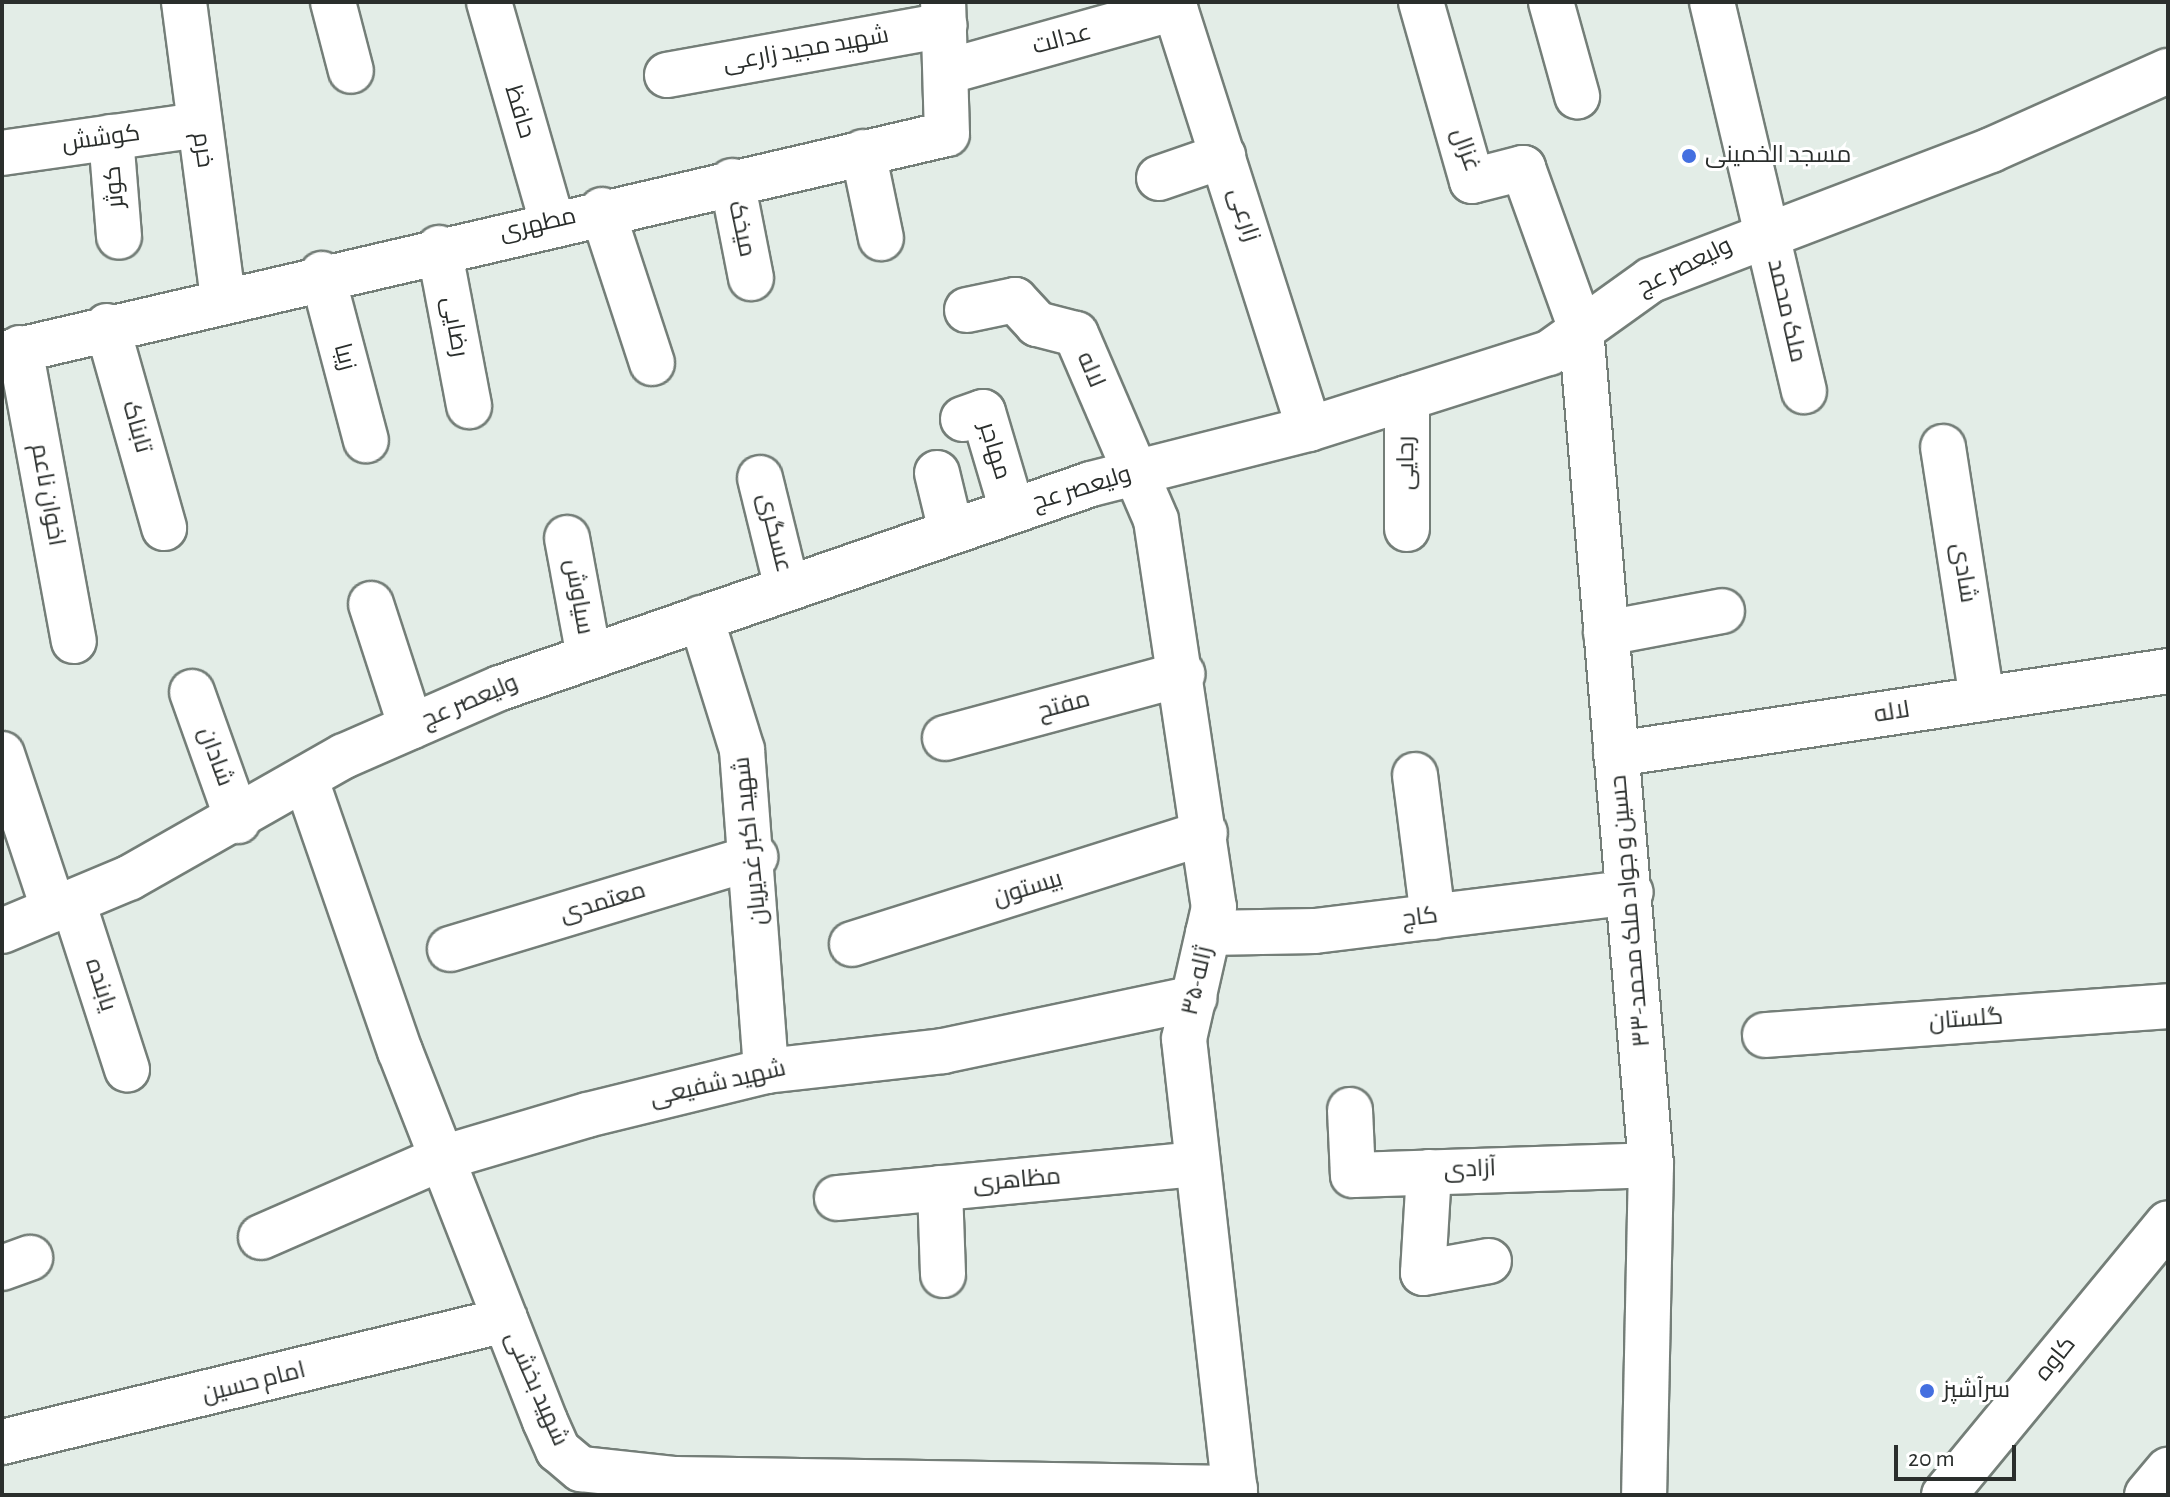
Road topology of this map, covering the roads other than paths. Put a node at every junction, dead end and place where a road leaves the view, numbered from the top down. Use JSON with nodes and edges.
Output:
{"nodes":[{"id":1,"x":184,"y":2,"type":"edge"},
{"id":2,"x":333,"y":2,"type":"edge"},
{"id":3,"x":489,"y":2,"type":"edge"},
{"id":4,"x":1421,"y":2,"type":"edge"},
{"id":5,"x":1551,"y":2,"type":"edge"},
{"id":6,"x":1712,"y":2,"type":"edge"},
{"id":7,"x":1174,"y":5,"type":"edge"},
{"id":8,"x":944,"y":13,"type":"edge"},
{"id":9,"x":351,"y":71,"type":"dead end"},
{"id":10,"x":949,"y":71,"type":"junction"},
{"id":11,"x":2168,"y":71,"type":"edge"},
{"id":12,"x":667,"y":75,"type":"dead end"},
{"id":13,"x":1577,"y":96,"type":"dead end"},
{"id":14,"x":199,"y":125,"type":"junction"},
{"id":15,"x":111,"y":137,"type":"junction"},
{"id":16,"x":863,"y":152,"type":"junction"},
{"id":17,"x":2,"y":153,"type":"edge"},
{"id":18,"x":1223,"y":156,"type":"junction"},
{"id":19,"x":1159,"y":178,"type":"dead end"},
{"id":20,"x":732,"y":181,"type":"junction"},
{"id":21,"x":602,"y":210,"type":"junction"},
{"id":22,"x":552,"y":222,"type":"junction"},
{"id":23,"x":1768,"y":230,"type":"junction"},
{"id":24,"x":119,"y":237,"type":"dead end"},
{"id":25,"x":881,"y":238,"type":"dead end"},
{"id":26,"x":439,"y":248,"type":"junction"},
{"id":27,"x":322,"y":274,"type":"junction"},
{"id":28,"x":751,"y":278,"type":"dead end"},
{"id":29,"x":223,"y":298,"type":"junction"},
{"id":30,"x":967,"y":310,"type":"dead end"},
{"id":31,"x":107,"y":326,"type":"junction"},
{"id":32,"x":1581,"y":329,"type":"junction"},
{"id":33,"x":11,"y":351,"type":"edge"},
{"id":34,"x":652,"y":363,"type":"dead end"},
{"id":35,"x":1804,"y":391,"type":"dead end"},
{"id":36,"x":1407,"y":398,"type":"junction"},
{"id":37,"x":469,"y":406,"type":"dead end"},
{"id":38,"x":963,"y":419,"type":"dead end"},
{"id":39,"x":1309,"y":429,"type":"junction"},
{"id":40,"x":366,"y":440,"type":"dead end"},
{"id":41,"x":1943,"y":447,"type":"dead end"},
{"id":42,"x":937,"y":473,"type":"dead end"},
{"id":43,"x":1133,"y":473,"type":"junction"},
{"id":44,"x":760,"y":478,"type":"dead end"},
{"id":45,"x":1012,"y":510,"type":"junction"},
{"id":46,"x":164,"y":528,"type":"dead end"},
{"id":47,"x":1407,"y":529,"type":"dead end"},
{"id":48,"x":951,"y":531,"type":"junction"},
{"id":49,"x":567,"y":538,"type":"dead end"},
{"id":50,"x":787,"y":588,"type":"junction"},
{"id":51,"x":371,"y":604,"type":"dead end"},
{"id":52,"x":1722,"y":611,"type":"dead end"},
{"id":53,"x":701,"y":618,"type":"junction"},
{"id":54,"x":1606,"y":633,"type":"junction"},
{"id":55,"x":74,"y":641,"type":"dead end"},
{"id":56,"x":589,"y":657,"type":"junction"},
{"id":57,"x":2168,"y":671,"type":"edge"},
{"id":58,"x":1183,"y":674,"type":"junction"},
{"id":59,"x":192,"y":692,"type":"dead end"},
{"id":60,"x":1982,"y":699,"type":"junction"},
{"id":61,"x":411,"y":727,"type":"junction"},
{"id":62,"x":945,"y":738,"type":"dead end"},
{"id":63,"x":2,"y":754,"type":"edge"},
{"id":64,"x":1616,"y":754,"type":"junction"},
{"id":65,"x":1415,"y":775,"type":"dead end"},
{"id":66,"x":306,"y":780,"type":"junction"},
{"id":67,"x":238,"y":821,"type":"junction"},
{"id":68,"x":1205,"y":833,"type":"junction"},
{"id":69,"x":755,"y":857,"type":"junction"},
{"id":70,"x":1631,"y":892,"type":"junction"},
{"id":71,"x":64,"y":906,"type":"junction"},
{"id":72,"x":1433,"y":917,"type":"junction"},
{"id":73,"x":2,"y":931,"type":"edge"},
{"id":74,"x":1208,"y":933,"type":"junction"},
{"id":75,"x":852,"y":944,"type":"dead end"},
{"id":76,"x":450,"y":949,"type":"dead end"},
{"id":77,"x":1194,"y":998,"type":"junction"},
{"id":78,"x":2168,"y":1006,"type":"edge"},
{"id":79,"x":1765,"y":1035,"type":"dead end"},
{"id":80,"x":127,"y":1069,"type":"dead end"},
{"id":81,"x":766,"y":1071,"type":"junction"},
{"id":82,"x":1350,"y":1110,"type":"dead end"},
{"id":83,"x":442,"y":1158,"type":"junction"},
{"id":84,"x":1197,"y":1164,"type":"junction"},
{"id":85,"x":1651,"y":1165,"type":"junction"},
{"id":86,"x":1429,"y":1172,"type":"junction"},
{"id":87,"x":940,"y":1188,"type":"junction"},
{"id":88,"x":837,"y":1198,"type":"dead end"},
{"id":89,"x":2168,"y":1223,"type":"edge"},
{"id":90,"x":261,"y":1237,"type":"dead end"},
{"id":91,"x":1489,"y":1261,"type":"dead end"},
{"id":92,"x":943,"y":1275,"type":"dead end"},
{"id":93,"x":505,"y":1320,"type":"junction"},
{"id":94,"x":2,"y":1442,"type":"edge"},
{"id":95,"x":2168,"y":1470,"type":"edge"},
{"id":96,"x":1235,"y":1492,"type":"edge"},
{"id":97,"x":1644,"y":1495,"type":"edge"},
{"id":98,"x":1944,"y":1495,"type":"edge"},
{"id":99,"x":2147,"y":1495,"type":"edge"}],
"edges":[{"from":1,"to":14,"type":"street","name":"خرم"},
{"from":2,"to":9,"type":"street"},
{"from":3,"to":22,"type":"street","name":"حافظ"},
{"from":4,"to":32,"type":"street","name":"غزال"},
{"from":5,"to":13,"type":"street"},
{"from":6,"to":23,"type":"street","name":"ملک محمد"},
{"from":7,"to":10,"type":"street","name":"عدالت"},
{"from":7,"to":18,"type":"street","name":"زارعی"},
{"from":8,"to":10,"type":"street","name":"مطهری"},
{"from":8,"to":12,"type":"street","name":"شهید مجید زارعی"},
{"from":10,"to":16,"type":"street","name":"مطهری"},
{"from":11,"to":23,"type":"street","name":"ولیعصر عج"},
{"from":14,"to":15,"type":"street","name":"کوشش"},
{"from":14,"to":29,"type":"street","name":"خرم"},
{"from":15,"to":17,"type":"street","name":"کوشش"},
{"from":15,"to":24,"type":"street","name":"کوثر"},
{"from":16,"to":20,"type":"street","name":"مطهری"},
{"from":16,"to":25,"type":"street"},
{"from":18,"to":19,"type":"street"},
{"from":18,"to":39,"type":"street","name":"زارعی"},
{"from":20,"to":21,"type":"street","name":"مطهری"},
{"from":20,"to":28,"type":"street","name":"میخک"},
{"from":21,"to":22,"type":"street","name":"مطهری"},
{"from":21,"to":34,"type":"street"},
{"from":22,"to":26,"type":"street","name":"مطهری"},
{"from":23,"to":32,"type":"street","name":"ولیعصر عج"},
{"from":23,"to":35,"type":"street","name":"ملک محمد"},
{"from":26,"to":27,"type":"street","name":"مطهری"},
{"from":26,"to":37,"type":"street","name":"رضایی"},
{"from":27,"to":29,"type":"street","name":"مطهری"},
{"from":27,"to":40,"type":"street","name":"زیبا"},
{"from":29,"to":31,"type":"street","name":"مطهری"},
{"from":30,"to":43,"type":"street","name":"لاله"},
{"from":31,"to":33,"type":"street","name":"مطهری"},
{"from":31,"to":46,"type":"street","name":"تابناک"},
{"from":32,"to":36,"type":"street","name":"ولیعصر عج"},
{"from":32,"to":54,"type":"street","name":"۳۳-حسین و جواد ملک محمد"},
{"from":33,"to":55,"type":"street","name":"اخوان ناعم"},
{"from":36,"to":39,"type":"street","name":"ولیعصر عج"},
{"from":36,"to":47,"type":"street","name":"رجایی"},
{"from":38,"to":45,"type":"street","name":"مهاجر"},
{"from":39,"to":43,"type":"street","name":"ولیعصر عج"},
{"from":41,"to":60,"type":"street","name":"شادی"},
{"from":42,"to":48,"type":"street"},
{"from":43,"to":45,"type":"street","name":"ولیعصر عج"},
{"from":43,"to":58,"type":"street","name":"۳۵-ژاله"},
{"from":44,"to":50,"type":"street","name":"عسگری"},
{"from":45,"to":48,"type":"street","name":"ولیعصر عج"},
{"from":48,"to":50,"type":"street","name":"ولیعصر عج"},
{"from":49,"to":56,"type":"street","name":"سیاوش"},
{"from":50,"to":53,"type":"street","name":"ولیعصر عج"},
{"from":51,"to":61,"type":"street"},
{"from":52,"to":54,"type":"street"},
{"from":53,"to":56,"type":"street","name":"ولیعصر عج"},
{"from":53,"to":69,"type":"street","name":"شهید اکبر غدیریان"},
{"from":54,"to":64,"type":"street","name":"۳۳-حسین و جواد ملک محمد"},
{"from":56,"to":61,"type":"street","name":"ولیعصر عج"},
{"from":57,"to":60,"type":"street","name":"لاله"},
{"from":58,"to":62,"type":"street","name":"مفتح"},
{"from":58,"to":68,"type":"street","name":"۳۵-ژاله"},
{"from":59,"to":67,"type":"street","name":"شادان"},
{"from":60,"to":64,"type":"street","name":"لاله"},
{"from":61,"to":66,"type":"street","name":"ولیعصر عج"},
{"from":63,"to":71,"type":"street","name":"یابنده"},
{"from":64,"to":70,"type":"street","name":"۳۳-حسین و جواد ملک محمد"},
{"from":65,"to":72,"type":"street"},
{"from":66,"to":67,"type":"street","name":"ولیعصر عج"},
{"from":66,"to":83,"type":"street","name":"شهید بخشی"},
{"from":67,"to":71,"type":"street","name":"ولیعصر عج"},
{"from":68,"to":74,"type":"street","name":"۳۵-ژاله"},
{"from":68,"to":75,"type":"street","name":"بیستون"},
{"from":69,"to":76,"type":"street","name":"معتمدی"},
{"from":69,"to":81,"type":"street","name":"شهید اکبر غدیریان"},
{"from":70,"to":72,"type":"street","name":"کاج"},
{"from":70,"to":85,"type":"street","name":"۳۳-حسین و جواد ملک محمد"},
{"from":71,"to":73,"type":"street","name":"ولیعصر عج"},
{"from":71,"to":80,"type":"street","name":"یابنده"},
{"from":72,"to":74,"type":"street","name":"کاج"},
{"from":74,"to":77,"type":"street","name":"۳۵-ژاله"},
{"from":77,"to":81,"type":"street","name":"شهید شفیعی"},
{"from":77,"to":84,"type":"street","name":"۳۵-ژاله"},
{"from":78,"to":79,"type":"street","name":"گلستان"},
{"from":81,"to":83,"type":"street","name":"شهید شفیعی"},
{"from":82,"to":86,"type":"street","name":"آزادی"},
{"from":83,"to":90,"type":"street","name":"شهید شفیعی"},
{"from":83,"to":93,"type":"street","name":"شهید بخشی"},
{"from":84,"to":87,"type":"street","name":"مظاهری"},
{"from":84,"to":96,"type":"street","name":"۳۵-ژاله"},
{"from":85,"to":86,"type":"street","name":"آزادی"},
{"from":85,"to":97,"type":"street","name":"۳۳-حسین و جواد ملک محمد"},
{"from":86,"to":91,"type":"street"},
{"from":87,"to":88,"type":"street","name":"مظاهری"},
{"from":87,"to":92,"type":"street"},
{"from":89,"to":98,"type":"street","name":"کاوه"},
{"from":93,"to":94,"type":"street","name":"امام حسین"},
{"from":93,"to":96,"type":"street","name":"شهید بخشی"},
{"from":95,"to":99,"type":"street"}]}
